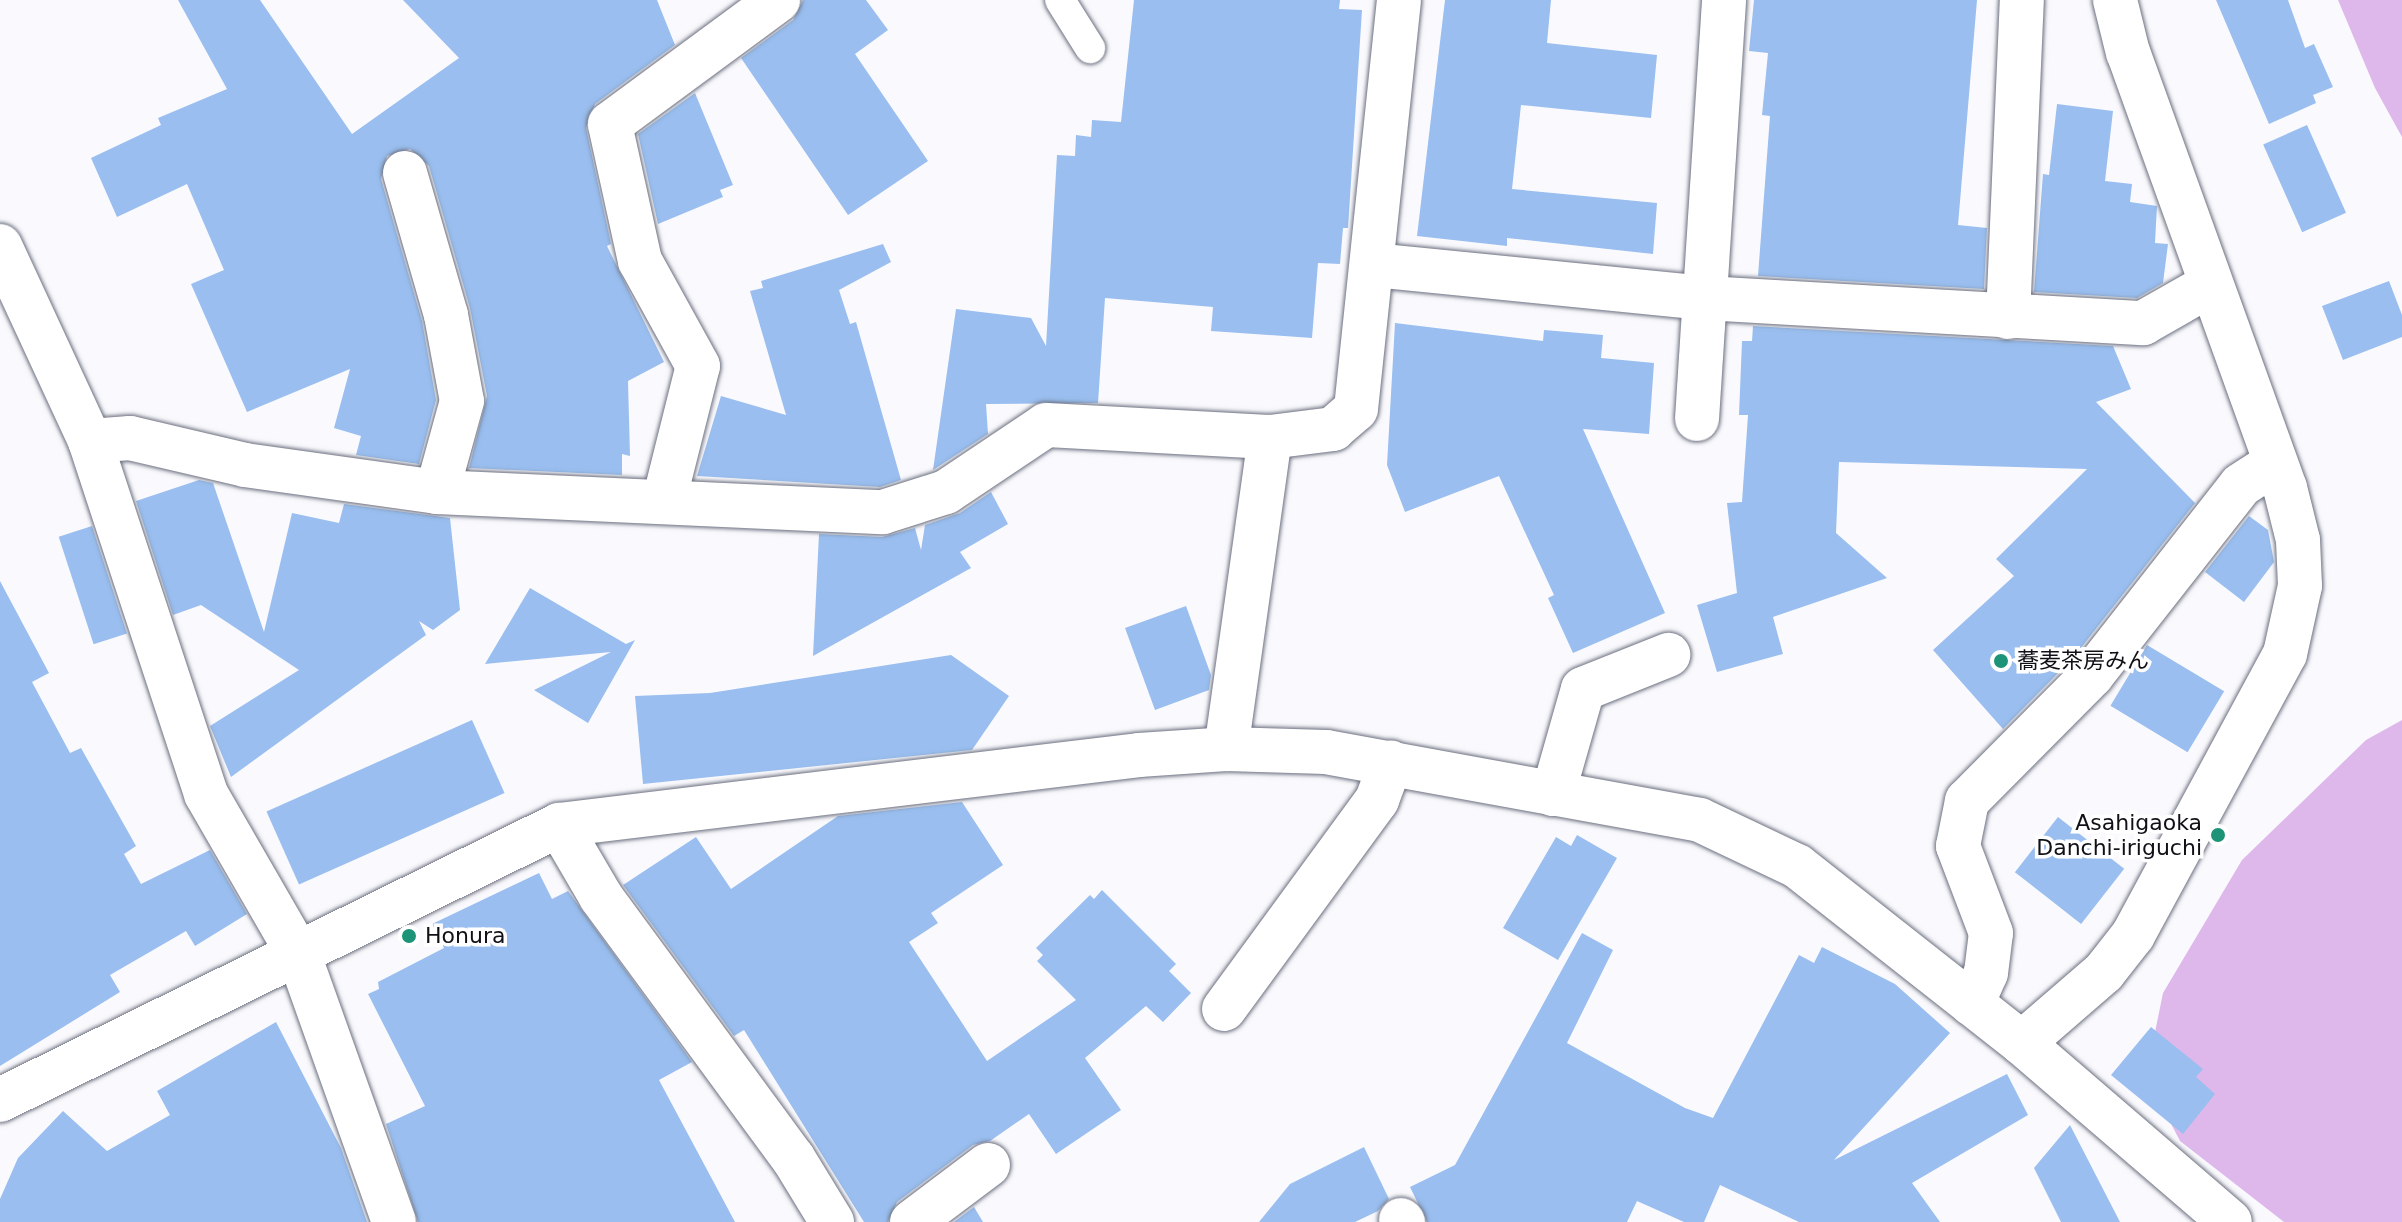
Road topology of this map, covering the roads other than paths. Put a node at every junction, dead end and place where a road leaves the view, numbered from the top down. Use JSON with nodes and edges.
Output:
{"nodes":[{"id":1,"x":778,"y":0,"type":"edge"},
{"id":2,"x":1060,"y":0,"type":"edge"},
{"id":3,"x":1399,"y":0,"type":"edge"},
{"id":4,"x":1724,"y":0,"type":"edge"},
{"id":5,"x":2022,"y":0,"type":"edge"},
{"id":6,"x":2115,"y":0,"type":"edge"},
{"id":7,"x":1090,"y":48,"type":"dead end"},
{"id":8,"x":405,"y":173,"type":"dead end"},
{"id":9,"x":0,"y":246,"type":"edge"},
{"id":10,"x":1374,"y":265,"type":"junction"},
{"id":11,"x":2210,"y":285,"type":"junction"},
{"id":12,"x":1705,"y":298,"type":"junction"},
{"id":13,"x":2008,"y":317,"type":"junction"},
{"id":14,"x":1697,"y":419,"type":"dead end"},
{"id":15,"x":1270,"y":437,"type":"junction"},
{"id":16,"x":90,"y":441,"type":"junction"},
{"id":17,"x":2275,"y":463,"type":"junction"},
{"id":18,"x":437,"y":492,"type":"junction"},
{"id":19,"x":664,"y":501,"type":"junction"},
{"id":20,"x":1668,"y":655,"type":"dead end"},
{"id":21,"x":1226,"y":749,"type":"junction"},
{"id":22,"x":1391,"y":762,"type":"junction"},
{"id":23,"x":1553,"y":794,"type":"junction"},
{"id":24,"x":559,"y":825,"type":"junction"},
{"id":25,"x":299,"y":955,"type":"junction"},
{"id":26,"x":1972,"y":1004,"type":"junction"},
{"id":27,"x":1224,"y":1009,"type":"dead end"},
{"id":28,"x":2022,"y":1043,"type":"junction"},
{"id":29,"x":0,"y":1100,"type":"edge"},
{"id":30,"x":988,"y":1165,"type":"dead end"},
{"id":31,"x":2215,"y":1217,"type":"edge"},
{"id":32,"x":394,"y":1222,"type":"edge"},
{"id":33,"x":832,"y":1222,"type":"edge"},
{"id":34,"x":912,"y":1222,"type":"edge"}],
"edges":[{"from":1,"to":19,"type":"street"},
{"from":2,"to":7,"type":"lane"},
{"from":3,"to":10,"type":"street"},
{"from":4,"to":12,"type":"street"},
{"from":5,"to":13,"type":"street"},
{"from":6,"to":11,"type":"street"},
{"from":8,"to":18,"type":"street"},
{"from":9,"to":16,"type":"street"},
{"from":10,"to":12,"type":"street"},
{"from":10,"to":15,"type":"street"},
{"from":11,"to":13,"type":"street"},
{"from":11,"to":17,"type":"street"},
{"from":12,"to":13,"type":"street"},
{"from":12,"to":14,"type":"street"},
{"from":15,"to":19,"type":"street"},
{"from":15,"to":21,"type":"street"},
{"from":16,"to":18,"type":"street"},
{"from":16,"to":25,"type":"street"},
{"from":17,"to":26,"type":"street"},
{"from":17,"to":28,"type":"street"},
{"from":18,"to":19,"type":"street"},
{"from":20,"to":23,"type":"street"},
{"from":21,"to":22,"type":"street"},
{"from":21,"to":24,"type":"street"},
{"from":22,"to":23,"type":"street"},
{"from":22,"to":27,"type":"street"},
{"from":23,"to":26,"type":"street"},
{"from":24,"to":25,"type":"street"},
{"from":24,"to":33,"type":"street"},
{"from":25,"to":29,"type":"street"},
{"from":25,"to":32,"type":"street"},
{"from":26,"to":28,"type":"street"},
{"from":28,"to":31,"type":"street"},
{"from":30,"to":34,"type":"street"}]}
